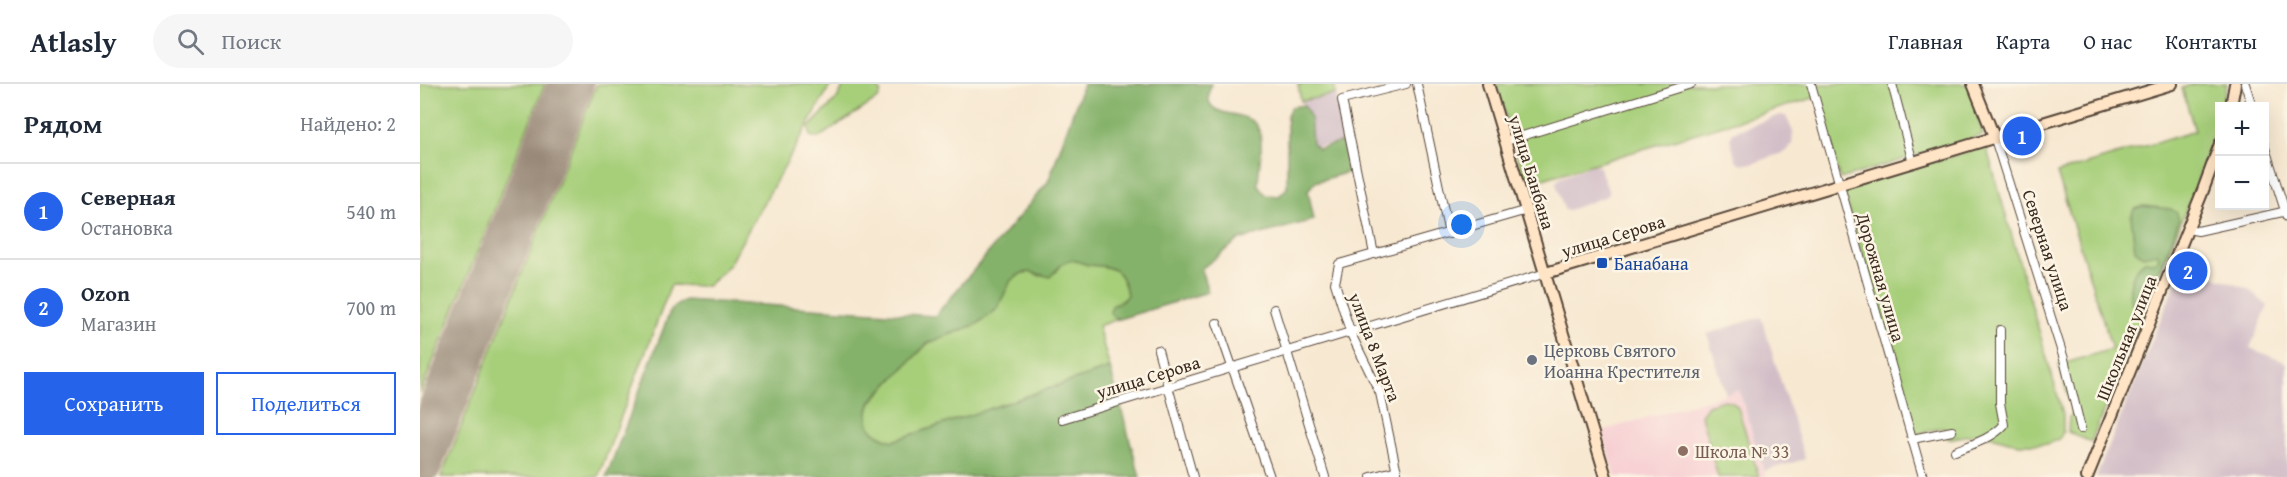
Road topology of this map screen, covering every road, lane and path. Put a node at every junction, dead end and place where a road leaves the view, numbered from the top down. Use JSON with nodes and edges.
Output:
{"nodes":[{"id":1,"x":1406,"y":84,"type":"edge"},
{"id":2,"x":1417,"y":84,"type":"edge"},
{"id":3,"x":1488,"y":84,"type":"edge"},
{"id":4,"x":1691,"y":84,"type":"edge"},
{"id":5,"x":1811,"y":84,"type":"edge"},
{"id":6,"x":1892,"y":84,"type":"edge"},
{"id":7,"x":1973,"y":84,"type":"edge"},
{"id":8,"x":2172,"y":84,"type":"edge"},
{"id":9,"x":2235,"y":84,"type":"edge"},
{"id":10,"x":2245,"y":84,"type":"edge"},
{"id":11,"x":2231,"y":102,"type":"edge"},
{"id":12,"x":2251,"y":102,"type":"edge"},
{"id":13,"x":1995,"y":139,"type":"junction"},
{"id":14,"x":1506,"y":141,"type":"junction"},
{"id":15,"x":2215,"y":156,"type":"edge"},
{"id":16,"x":2269,"y":156,"type":"edge"},
{"id":17,"x":1913,"y":162,"type":"junction"},
{"id":18,"x":1839,"y":185,"type":"junction"},
{"id":19,"x":1527,"y":210,"type":"junction"},
{"id":20,"x":2287,"y":213,"type":"edge"},
{"id":21,"x":2188,"y":229,"type":"junction"},
{"id":22,"x":1449,"y":234,"type":"junction"},
{"id":23,"x":1374,"y":254,"type":"junction"},
{"id":24,"x":1546,"y":273,"type":"junction"},
{"id":25,"x":1274,"y":309,"type":"dead end"},
{"id":26,"x":1217,"y":323,"type":"dead end"},
{"id":27,"x":2000,"y":330,"type":"dead end"},
{"id":28,"x":1351,"y":334,"type":"junction"},
{"id":29,"x":1158,"y":350,"type":"dead end"},
{"id":30,"x":1287,"y":351,"type":"junction"},
{"id":31,"x":1231,"y":369,"type":"junction"},
{"id":32,"x":1168,"y":387,"type":"junction"},
{"id":33,"x":1062,"y":419,"type":"dead end"},
{"id":34,"x":2081,"y":429,"type":"dead end"},
{"id":35,"x":1952,"y":431,"type":"dead end"},
{"id":36,"x":1912,"y":439,"type":"junction"},
{"id":37,"x":1955,"y":450,"type":"dead end"},
{"id":38,"x":1397,"y":474,"type":"edge"},
{"id":39,"x":1192,"y":477,"type":"edge"},
{"id":40,"x":1270,"y":477,"type":"edge"},
{"id":41,"x":1325,"y":477,"type":"edge"},
{"id":42,"x":1371,"y":477,"type":"edge"},
{"id":43,"x":1606,"y":477,"type":"edge"},
{"id":44,"x":1923,"y":477,"type":"edge"},
{"id":45,"x":2087,"y":477,"type":"edge"}],
"edges":[{"from":1,"to":23,"type":"street"},
{"from":2,"to":22,"type":"street"},
{"from":3,"to":14,"type":"street","name":"улица Банбана"},
{"from":4,"to":14,"type":"street"},
{"from":5,"to":18,"type":"street","name":"Дорожная улица"},
{"from":6,"to":17,"type":"street"},
{"from":7,"to":13,"type":"street","name":"Северная улица"},
{"from":8,"to":13,"type":"street","name":"улица Серова"},
{"from":9,"to":11,"type":"street"},
{"from":10,"to":12,"type":"street"},
{"from":13,"to":17,"type":"street","name":"улица Серова"},
{"from":13,"to":34,"type":"street","name":"Северная улица"},
{"from":14,"to":19,"type":"street","name":"улица Банбана"},
{"from":15,"to":21,"type":"street","name":"Школьная улица"},
{"from":16,"to":20,"type":"street"},
{"from":17,"to":18,"type":"street","name":"улица Серова"},
{"from":18,"to":24,"type":"street","name":"улица Серова"},
{"from":18,"to":36,"type":"street","name":"Дорожная улица"},
{"from":19,"to":22,"type":"street"},
{"from":19,"to":24,"type":"street","name":"улица Банбана"},
{"from":20,"to":21,"type":"street"},
{"from":21,"to":45,"type":"street","name":"Школьная улица"},
{"from":22,"to":23,"type":"street"},
{"from":23,"to":28,"type":"street","name":"улица 8 Марта"},
{"from":24,"to":28,"type":"street","name":"улица Серова"},
{"from":24,"to":43,"type":"street","name":"улица Банбана"},
{"from":25,"to":30,"type":"street"},
{"from":26,"to":31,"type":"street"},
{"from":27,"to":37,"type":"street"},
{"from":28,"to":30,"type":"street","name":"улица Серова"},
{"from":28,"to":38,"type":"street","name":"улица 8 Марта"},
{"from":29,"to":32,"type":"street"},
{"from":30,"to":31,"type":"street","name":"улица Серова"},
{"from":30,"to":41,"type":"street"},
{"from":31,"to":32,"type":"street","name":"улица Серова"},
{"from":31,"to":40,"type":"street"},
{"from":32,"to":33,"type":"street","name":"улица Серова"},
{"from":32,"to":39,"type":"street"},
{"from":35,"to":36,"type":"street"},
{"from":36,"to":44,"type":"street","name":"Дорожная улица"},
{"from":38,"to":42,"type":"street"}]}
